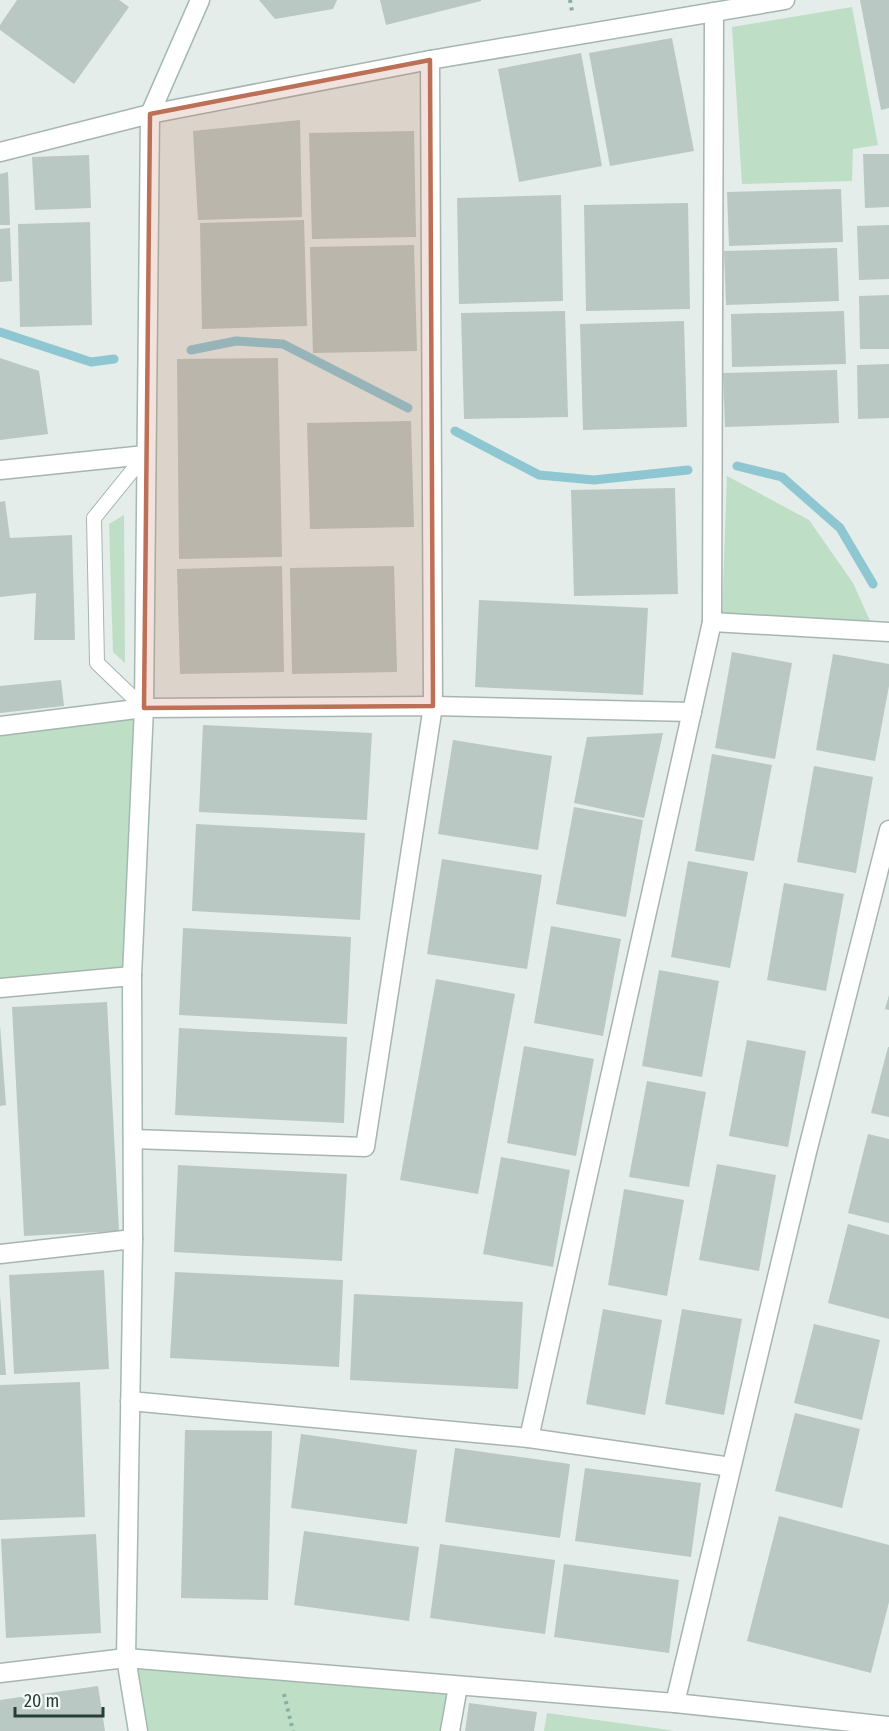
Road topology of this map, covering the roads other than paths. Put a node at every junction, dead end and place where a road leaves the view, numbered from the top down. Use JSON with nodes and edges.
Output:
{"nodes":[{"id":1,"x":200,"y":0,"type":"edge"},
{"id":2,"x":785,"y":0,"type":"edge"},
{"id":3,"x":714,"y":12,"type":"junction"},
{"id":4,"x":430,"y":60,"type":"junction"},
{"id":5,"x":150,"y":114,"type":"junction"},
{"id":6,"x":0,"y":152,"type":"edge"},
{"id":7,"x":145,"y":456,"type":"junction"},
{"id":8,"x":0,"y":470,"type":"edge"},
{"id":9,"x":712,"y":622,"type":"junction"},
{"id":10,"x":889,"y":632,"type":"edge"},
{"id":11,"x":433,"y":706,"type":"junction"},
{"id":12,"x":144,"y":708,"type":"junction"},
{"id":13,"x":692,"y":712,"type":"junction"},
{"id":14,"x":0,"y":726,"type":"edge"},
{"id":15,"x":889,"y":830,"type":"edge"},
{"id":16,"x":132,"y":976,"type":"junction"},
{"id":17,"x":0,"y":988,"type":"edge"},
{"id":18,"x":133,"y":1139,"type":"junction"},
{"id":19,"x":133,"y":1239,"type":"junction"},
{"id":20,"x":0,"y":1254,"type":"edge"},
{"id":21,"x":130,"y":1401,"type":"junction"},
{"id":22,"x":529,"y":1438,"type":"junction"},
{"id":23,"x":731,"y":1467,"type":"junction"},
{"id":24,"x":126,"y":1658,"type":"junction"},
{"id":25,"x":0,"y":1674,"type":"edge"},
{"id":26,"x":458,"y":1686,"type":"junction"},
{"id":27,"x":675,"y":1703,"type":"junction"},
{"id":28,"x":889,"y":1726,"type":"edge"},
{"id":29,"x":138,"y":1731,"type":"edge"},
{"id":30,"x":450,"y":1731,"type":"edge"}],
"edges":[{"from":1,"to":5,"type":"street"},
{"from":2,"to":3,"type":"street"},
{"from":3,"to":4,"type":"street"},
{"from":3,"to":9,"type":"street"},
{"from":4,"to":5,"type":"street"},
{"from":4,"to":11,"type":"street"},
{"from":5,"to":6,"type":"street"},
{"from":5,"to":7,"type":"street"},
{"from":7,"to":8,"type":"street"},
{"from":7,"to":12,"type":"street"},
{"from":7,"to":12,"type":"lane"},
{"from":9,"to":10,"type":"street"},
{"from":9,"to":13,"type":"street"},
{"from":11,"to":12,"type":"street"},
{"from":11,"to":13,"type":"street"},
{"from":11,"to":18,"type":"street"},
{"from":12,"to":14,"type":"street"},
{"from":12,"to":16,"type":"street"},
{"from":13,"to":22,"type":"street"},
{"from":15,"to":23,"type":"street"},
{"from":16,"to":17,"type":"street"},
{"from":16,"to":18,"type":"street"},
{"from":18,"to":19,"type":"street"},
{"from":19,"to":20,"type":"street"},
{"from":19,"to":21,"type":"street"},
{"from":21,"to":22,"type":"street"},
{"from":21,"to":24,"type":"street"},
{"from":22,"to":23,"type":"street"},
{"from":23,"to":27,"type":"street"},
{"from":24,"to":25,"type":"street"},
{"from":24,"to":26,"type":"street"},
{"from":24,"to":29,"type":"street"},
{"from":26,"to":27,"type":"street"},
{"from":26,"to":30,"type":"street"},
{"from":27,"to":28,"type":"street"}]}
